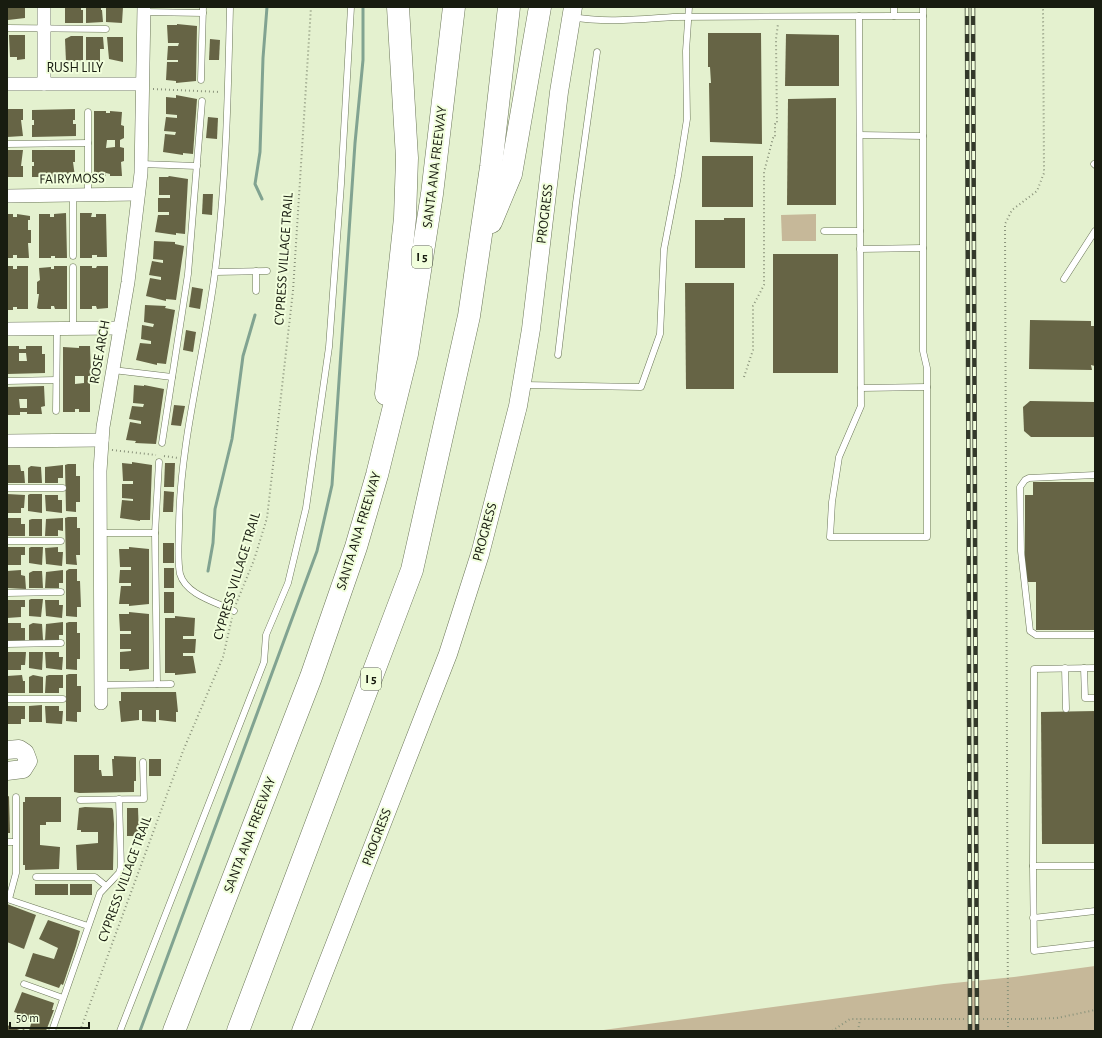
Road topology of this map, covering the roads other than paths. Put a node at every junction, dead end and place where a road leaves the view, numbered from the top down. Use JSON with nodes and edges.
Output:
{"nodes":[{"id":1,"x":44,"y":7,"type":"edge"},
{"id":2,"x":230,"y":7,"type":"edge"},
{"id":3,"x":351,"y":7,"type":"edge"},
{"id":4,"x":398,"y":7,"type":"edge"},
{"id":5,"x":451,"y":7,"type":"edge"},
{"id":6,"x":454,"y":7,"type":"edge"},
{"id":7,"x":509,"y":7,"type":"edge"},
{"id":8,"x":540,"y":7,"type":"edge"},
{"id":9,"x":689,"y":7,"type":"edge"},
{"id":10,"x":894,"y":7,"type":"edge"},
{"id":11,"x":923,"y":7,"type":"edge"},
{"id":12,"x":144,"y":10,"type":"edge"},
{"id":13,"x":203,"y":10,"type":"edge"},
{"id":14,"x":572,"y":12,"type":"edge"},
{"id":15,"x":859,"y":16,"type":"junction"},
{"id":16,"x":894,"y":16,"type":"junction"},
{"id":17,"x":923,"y":16,"type":"junction"},
{"id":18,"x":687,"y":18,"type":"junction"},
{"id":19,"x":7,"y":28,"type":"edge"},
{"id":20,"x":44,"y":28,"type":"junction"},
{"id":21,"x":106,"y":29,"type":"dead end"},
{"id":22,"x":451,"y":37,"type":"junction"},
{"id":23,"x":597,"y":52,"type":"dead end"},
{"id":24,"x":201,"y":80,"type":"road end"},
{"id":25,"x":7,"y":84,"type":"edge"},
{"id":26,"x":44,"y":84,"type":"junction"},
{"id":27,"x":142,"y":87,"type":"junction"},
{"id":28,"x":202,"y":101,"type":"road end"},
{"id":29,"x":88,"y":112,"type":"dead end"},
{"id":30,"x":860,"y":135,"type":"junction"},
{"id":31,"x":923,"y":136,"type":"junction"},
{"id":32,"x":88,"y":143,"type":"junction"},
{"id":33,"x":7,"y":144,"type":"edge"},
{"id":34,"x":141,"y":164,"type":"junction"},
{"id":35,"x":197,"y":166,"type":"junction"},
{"id":36,"x":138,"y":194,"type":"junction"},
{"id":37,"x":73,"y":195,"type":"junction"},
{"id":38,"x":88,"y":195,"type":"junction"},
{"id":39,"x":7,"y":196,"type":"edge"},
{"id":40,"x":824,"y":231,"type":"dead end"},
{"id":41,"x":860,"y":231,"type":"junction"},
{"id":42,"x":1095,"y":231,"type":"edge"},
{"id":43,"x":923,"y":248,"type":"junction"},
{"id":44,"x":479,"y":249,"type":"junction"},
{"id":45,"x":860,"y":249,"type":"junction"},
{"id":46,"x":73,"y":256,"type":"dead end"},
{"id":47,"x":73,"y":267,"type":"dead end"},
{"id":48,"x":256,"y":271,"type":"junction"},
{"id":49,"x":267,"y":271,"type":"dead end"},
{"id":50,"x":214,"y":272,"type":"junction"},
{"id":51,"x":1064,"y":280,"type":"dead end"},
{"id":52,"x":256,"y":291,"type":"dead end"},
{"id":53,"x":57,"y":328,"type":"junction"},
{"id":54,"x":73,"y":328,"type":"junction"},
{"id":55,"x":120,"y":328,"type":"junction"},
{"id":56,"x":7,"y":329,"type":"edge"},
{"id":57,"x":558,"y":355,"type":"dead end"},
{"id":58,"x":113,"y":370,"type":"junction"},
{"id":59,"x":172,"y":377,"type":"junction"},
{"id":60,"x":56,"y":380,"type":"junction"},
{"id":61,"x":7,"y":381,"type":"edge"},
{"id":62,"x":522,"y":386,"type":"junction"},
{"id":63,"x":927,"y":387,"type":"junction"},
{"id":64,"x":861,"y":388,"type":"junction"},
{"id":65,"x":56,"y":412,"type":"dead end"},
{"id":66,"x":7,"y":441,"type":"edge"},
{"id":67,"x":162,"y":443,"type":"dead end"},
{"id":68,"x":102,"y":445,"type":"junction"},
{"id":69,"x":159,"y":462,"type":"dead end"},
{"id":70,"x":377,"y":475,"type":"junction"},
{"id":71,"x":1095,"y":475,"type":"edge"},
{"id":72,"x":7,"y":488,"type":"edge"},
{"id":73,"x":63,"y":488,"type":"dead end"},
{"id":74,"x":101,"y":533,"type":"junction"},
{"id":75,"x":155,"y":533,"type":"junction"},
{"id":76,"x":7,"y":541,"type":"edge"},
{"id":77,"x":62,"y":541,"type":"dead end"},
{"id":78,"x":61,"y":592,"type":"dead end"},
{"id":79,"x":7,"y":593,"type":"edge"},
{"id":80,"x":234,"y":611,"type":"road end"},
{"id":81,"x":1095,"y":635,"type":"edge"},
{"id":82,"x":61,"y":643,"type":"dead end"},
{"id":83,"x":7,"y":644,"type":"edge"},
{"id":84,"x":1065,"y":668,"type":"junction"},
{"id":85,"x":1084,"y":668,"type":"junction"},
{"id":86,"x":1095,"y":668,"type":"edge"},
{"id":87,"x":157,"y":684,"type":"junction"},
{"id":88,"x":171,"y":684,"type":"dead end"},
{"id":89,"x":101,"y":685,"type":"junction"},
{"id":90,"x":1095,"y":698,"type":"edge"},
{"id":91,"x":63,"y":699,"type":"dead end"},
{"id":92,"x":7,"y":700,"type":"edge"},
{"id":93,"x":101,"y":703,"type":"dead end"},
{"id":94,"x":1066,"y":709,"type":"dead end"},
{"id":95,"x":7,"y":750,"type":"edge"},
{"id":96,"x":143,"y":762,"type":"dead end"},
{"id":97,"x":7,"y":771,"type":"edge"},
{"id":98,"x":16,"y":797,"type":"dead end"},
{"id":99,"x":80,"y":800,"type":"dead end"},
{"id":100,"x":119,"y":800,"type":"junction"},
{"id":101,"x":7,"y":842,"type":"edge"},
{"id":102,"x":15,"y":842,"type":"junction"},
{"id":103,"x":1033,"y":866,"type":"junction"},
{"id":104,"x":1095,"y":866,"type":"edge"},
{"id":105,"x":36,"y":877,"type":"dead end"},
{"id":106,"x":106,"y":886,"type":"junction"},
{"id":107,"x":8,"y":899,"type":"edge"},
{"id":108,"x":1095,"y":911,"type":"edge"},
{"id":109,"x":1032,"y":918,"type":"junction"},
{"id":110,"x":88,"y":926,"type":"junction"},
{"id":111,"x":1095,"y":944,"type":"edge"},
{"id":112,"x":24,"y":984,"type":"dead end"},
{"id":113,"x":63,"y":998,"type":"junction"},
{"id":114,"x":52,"y":1031,"type":"edge"},
{"id":115,"x":120,"y":1031,"type":"edge"},
{"id":116,"x":174,"y":1031,"type":"edge"},
{"id":117,"x":238,"y":1031,"type":"edge"},
{"id":118,"x":301,"y":1031,"type":"edge"}],
"edges":[{"from":1,"to":20,"type":"street"},
{"from":2,"to":50,"type":"lane"},
{"from":3,"to":115,"type":"lane"},
{"from":4,"to":70,"type":"highway"},
{"from":5,"to":22,"type":"highway"},
{"from":6,"to":22,"type":"highway","name":"SANTA ANA FREEWAY","number":"I 5"},
{"from":7,"to":44,"type":"highway","number":"I 5"},
{"from":8,"to":44,"type":"highway"},
{"from":9,"to":18,"type":"lane"},
{"from":10,"to":16,"type":"lane"},
{"from":11,"to":17,"type":"lane"},
{"from":12,"to":13,"type":"lane"},
{"from":12,"to":27,"type":"street","name":"ROSE ARCH"},
{"from":13,"to":24,"type":"lane"},
{"from":14,"to":18,"type":"lane"},
{"from":14,"to":62,"type":"street","name":"PROGRESS"},
{"from":15,"to":16,"type":"lane"},
{"from":15,"to":18,"type":"lane"},
{"from":15,"to":30,"type":"lane"},
{"from":16,"to":17,"type":"lane"},
{"from":17,"to":31,"type":"lane"},
{"from":18,"to":62,"type":"lane"},
{"from":19,"to":20,"type":"lane"},
{"from":20,"to":21,"type":"lane"},
{"from":20,"to":26,"type":"street"},
{"from":22,"to":70,"type":"highway","name":"SANTA ANA FREEWAY","number":"I 5"},
{"from":23,"to":57,"type":"lane"},
{"from":25,"to":26,"type":"street","name":"RUSH LILY"},
{"from":26,"to":27,"type":"street","name":"RUSH LILY"},
{"from":27,"to":34,"type":"street","name":"ROSE ARCH"},
{"from":28,"to":35,"type":"lane"},
{"from":29,"to":32,"type":"lane"},
{"from":30,"to":31,"type":"lane"},
{"from":30,"to":41,"type":"lane"},
{"from":31,"to":43,"type":"lane"},
{"from":32,"to":33,"type":"lane"},
{"from":32,"to":38,"type":"lane"},
{"from":34,"to":35,"type":"lane"},
{"from":34,"to":36,"type":"street","name":"ROSE ARCH"},
{"from":35,"to":59,"type":"lane"},
{"from":36,"to":38,"type":"street","name":"FAIRYMOSS"},
{"from":36,"to":55,"type":"street","name":"ROSE ARCH"},
{"from":37,"to":38,"type":"street","name":"FAIRYMOSS"},
{"from":37,"to":39,"type":"street","name":"FAIRYMOSS"},
{"from":37,"to":46,"type":"lane"},
{"from":40,"to":41,"type":"lane"},
{"from":41,"to":45,"type":"lane"},
{"from":42,"to":51,"type":"lane"},
{"from":43,"to":45,"type":"lane"},
{"from":43,"to":63,"type":"lane"},
{"from":44,"to":117,"type":"highway","number":"I 5"},
{"from":45,"to":64,"type":"lane"},
{"from":47,"to":54,"type":"lane"},
{"from":48,"to":49,"type":"lane"},
{"from":48,"to":50,"type":"lane"},
{"from":48,"to":52,"type":"lane"},
{"from":50,"to":80,"type":"lane"},
{"from":53,"to":54,"type":"street"},
{"from":53,"to":56,"type":"street"},
{"from":53,"to":60,"type":"lane"},
{"from":54,"to":55,"type":"street"},
{"from":55,"to":58,"type":"street","name":"ROSE ARCH"},
{"from":58,"to":59,"type":"lane"},
{"from":58,"to":68,"type":"street","name":"ROSE ARCH"},
{"from":59,"to":67,"type":"lane"},
{"from":60,"to":61,"type":"lane"},
{"from":60,"to":65,"type":"lane"},
{"from":62,"to":118,"type":"street","name":"PROGRESS"},
{"from":63,"to":64,"type":"lane"},
{"from":63,"to":64,"type":"lane"},
{"from":66,"to":68,"type":"street"},
{"from":68,"to":74,"type":"street","name":"ROSE ARCH"},
{"from":69,"to":75,"type":"lane"},
{"from":70,"to":116,"type":"highway","name":"SANTA ANA FREEWAY","number":"I 5"},
{"from":71,"to":81,"type":"lane"},
{"from":72,"to":73,"type":"lane"},
{"from":74,"to":75,"type":"lane"},
{"from":74,"to":89,"type":"street","name":"ROSE ARCH"},
{"from":75,"to":87,"type":"lane"},
{"from":76,"to":77,"type":"lane"},
{"from":78,"to":79,"type":"lane"},
{"from":82,"to":83,"type":"lane"},
{"from":84,"to":85,"type":"lane"},
{"from":84,"to":94,"type":"lane"},
{"from":84,"to":103,"type":"lane"},
{"from":85,"to":86,"type":"lane"},
{"from":85,"to":90,"type":"lane"},
{"from":87,"to":88,"type":"lane"},
{"from":87,"to":89,"type":"lane"},
{"from":89,"to":93,"type":"street","name":"ROSE ARCH"},
{"from":91,"to":92,"type":"lane"},
{"from":95,"to":97,"type":"street"},
{"from":96,"to":100,"type":"lane"},
{"from":98,"to":102,"type":"lane"},
{"from":99,"to":100,"type":"lane"},
{"from":100,"to":106,"type":"lane"},
{"from":101,"to":102,"type":"lane"},
{"from":102,"to":107,"type":"lane"},
{"from":103,"to":104,"type":"lane"},
{"from":103,"to":109,"type":"lane"},
{"from":105,"to":106,"type":"lane"},
{"from":106,"to":110,"type":"lane"},
{"from":107,"to":110,"type":"lane"},
{"from":108,"to":109,"type":"lane"},
{"from":109,"to":111,"type":"lane"},
{"from":110,"to":113,"type":"lane"},
{"from":112,"to":113,"type":"lane"},
{"from":113,"to":114,"type":"lane"}]}
